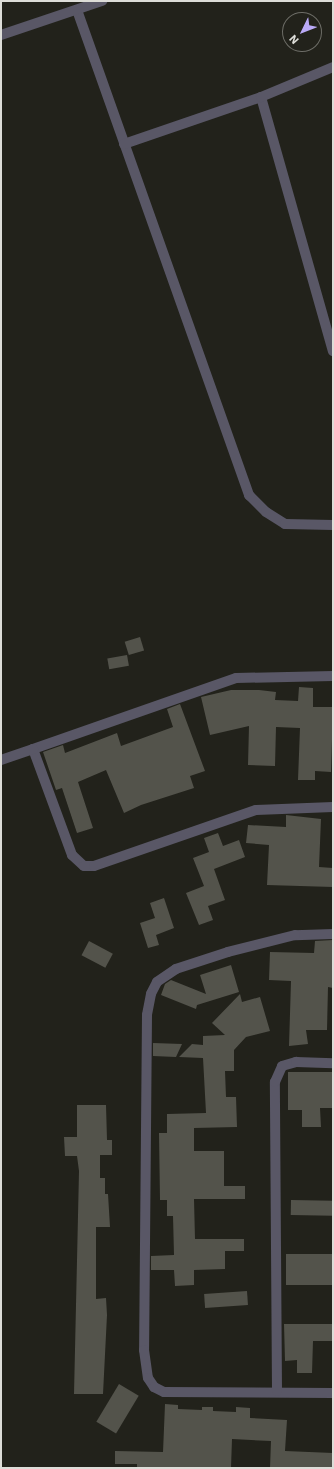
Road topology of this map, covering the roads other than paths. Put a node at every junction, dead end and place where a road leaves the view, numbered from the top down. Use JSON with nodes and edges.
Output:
{"nodes":[{"id":1,"x":102,"y":1,"type":"edge"},
{"id":2,"x":77,"y":10,"type":"junction"},
{"id":3,"x":1,"y":35,"type":"edge"},
{"id":4,"x":333,"y":67,"type":"edge"},
{"id":5,"x":261,"y":97,"type":"junction"},
{"id":6,"x":124,"y":144,"type":"junction"},
{"id":7,"x":333,"y":351,"type":"edge"},
{"id":8,"x":333,"y":525,"type":"edge"},
{"id":9,"x":333,"y":676,"type":"edge"},
{"id":10,"x":33,"y":749,"type":"junction"},
{"id":11,"x":1,"y":760,"type":"edge"},
{"id":12,"x":333,"y":807,"type":"edge"},
{"id":13,"x":333,"y":934,"type":"edge"},
{"id":14,"x":333,"y":1063,"type":"edge"},
{"id":15,"x":277,"y":1391,"type":"junction"},
{"id":16,"x":333,"y":1393,"type":"edge"}],
"edges":[{"from":1,"to":2,"type":"street"},
{"from":2,"to":3,"type":"street"},
{"from":2,"to":6,"type":"street"},
{"from":4,"to":5,"type":"street"},
{"from":5,"to":6,"type":"street"},
{"from":5,"to":7,"type":"street"},
{"from":6,"to":8,"type":"street"},
{"from":9,"to":10,"type":"street"},
{"from":10,"to":11,"type":"street"},
{"from":10,"to":12,"type":"street"},
{"from":13,"to":15,"type":"street"},
{"from":14,"to":15,"type":"street"},
{"from":15,"to":16,"type":"street"}]}
